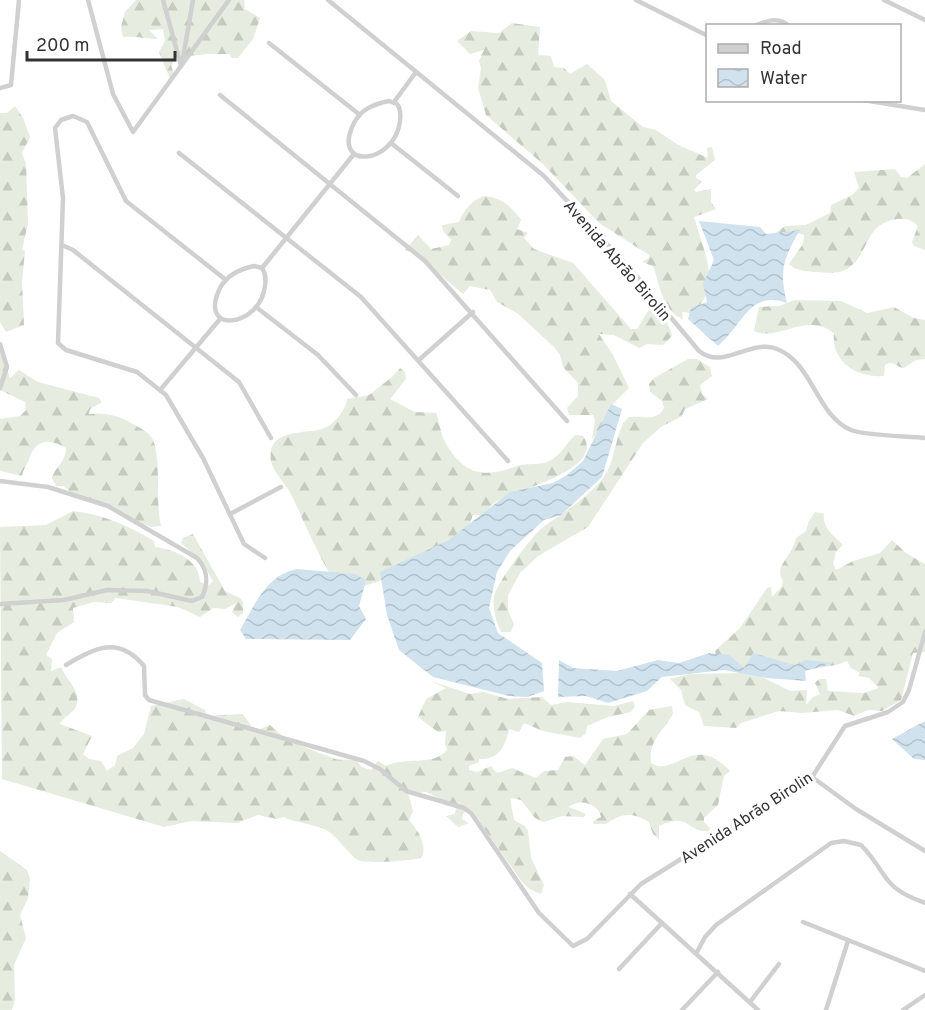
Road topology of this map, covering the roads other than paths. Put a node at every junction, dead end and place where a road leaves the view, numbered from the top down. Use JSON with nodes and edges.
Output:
{"nodes":[{"id":1,"x":19,"y":0,"type":"edge"},
{"id":2,"x":88,"y":0,"type":"edge"},
{"id":3,"x":163,"y":0,"type":"edge"},
{"id":4,"x":193,"y":0,"type":"edge"},
{"id":5,"x":229,"y":0,"type":"edge"},
{"id":6,"x":328,"y":0,"type":"edge"},
{"id":7,"x":636,"y":0,"type":"edge"},
{"id":8,"x":884,"y":0,"type":"edge"},
{"id":9,"x":925,"y":20,"type":"edge"},
{"id":10,"x":759,"y":24,"type":"edge"},
{"id":11,"x":788,"y":24,"type":"edge"},
{"id":12,"x":706,"y":35,"type":"edge"},
{"id":13,"x":269,"y":43,"type":"dead end"},
{"id":14,"x":181,"y":66,"type":"junction"},
{"id":15,"x":416,"y":72,"type":"junction"},
{"id":16,"x":0,"y":88,"type":"edge"},
{"id":17,"x":220,"y":95,"type":"dead end"},
{"id":18,"x":394,"y":102,"type":"junction"},
{"id":19,"x":875,"y":102,"type":"edge"},
{"id":20,"x":925,"y":110,"type":"edge"},
{"id":21,"x":360,"y":115,"type":"junction"},
{"id":22,"x":391,"y":143,"type":"junction"},
{"id":23,"x":179,"y":153,"type":"dead end"},
{"id":24,"x":354,"y":154,"type":"junction"},
{"id":25,"x":332,"y":183,"type":"junction"},
{"id":26,"x":458,"y":196,"type":"dead end"},
{"id":27,"x":287,"y":238,"type":"junction"},
{"id":28,"x":62,"y":245,"type":"junction"},
{"id":29,"x":262,"y":268,"type":"junction"},
{"id":30,"x":226,"y":280,"type":"junction"},
{"id":31,"x":256,"y":307,"type":"junction"},
{"id":32,"x":473,"y":312,"type":"junction"},
{"id":33,"x":220,"y":319,"type":"junction"},
{"id":34,"x":0,"y":344,"type":"edge"},
{"id":35,"x":196,"y":347,"type":"junction"},
{"id":36,"x":420,"y":359,"type":"junction"},
{"id":37,"x":0,"y":388,"type":"edge"},
{"id":38,"x":161,"y":389,"type":"junction"},
{"id":39,"x":356,"y":394,"type":"dead end"},
{"id":40,"x":567,"y":421,"type":"dead end"},
{"id":41,"x":271,"y":438,"type":"dead end"},
{"id":42,"x":925,"y":438,"type":"edge"},
{"id":43,"x":508,"y":461,"type":"dead end"},
{"id":44,"x":0,"y":481,"type":"edge"},
{"id":45,"x":281,"y":487,"type":"dead end"},
{"id":46,"x":230,"y":514,"type":"junction"},
{"id":47,"x":265,"y":558,"type":"dead end"},
{"id":48,"x":0,"y":604,"type":"edge"},
{"id":49,"x":925,"y":632,"type":"edge"},
{"id":50,"x":66,"y":665,"type":"dead end"},
{"id":51,"x":812,"y":777,"type":"junction"},
{"id":52,"x":925,"y":851,"type":"edge"},
{"id":53,"x":630,"y":894,"type":"junction"},
{"id":54,"x":925,"y":903,"type":"edge"},
{"id":55,"x":803,"y":922,"type":"dead end"},
{"id":56,"x":662,"y":923,"type":"junction"},
{"id":57,"x":848,"y":941,"type":"junction"},
{"id":58,"x":697,"y":952,"type":"junction"},
{"id":59,"x":779,"y":964,"type":"dead end"},
{"id":60,"x":619,"y":969,"type":"dead end"},
{"id":61,"x":925,"y":971,"type":"edge"},
{"id":62,"x":718,"y":972,"type":"junction"},
{"id":63,"x":925,"y":995,"type":"edge"},
{"id":64,"x":750,"y":1002,"type":"junction"},
{"id":65,"x":682,"y":1010,"type":"edge"},
{"id":66,"x":758,"y":1010,"type":"edge"},
{"id":67,"x":826,"y":1010,"type":"edge"},
{"id":68,"x":903,"y":1010,"type":"edge"}],
"edges":[{"from":1,"to":16,"type":"street"},
{"from":2,"to":14,"type":"street"},
{"from":3,"to":14,"type":"street"},
{"from":4,"to":14,"type":"street"},
{"from":5,"to":14,"type":"street"},
{"from":6,"to":15,"type":"street","name":"Avenida Abrão Birolin"},
{"from":7,"to":12,"type":"street"},
{"from":8,"to":9,"type":"street"},
{"from":10,"to":11,"type":"street"},
{"from":13,"to":21,"type":"street"},
{"from":15,"to":18,"type":"street"},
{"from":15,"to":42,"type":"street","name":"Avenida Abrão Birolin"},
{"from":17,"to":25,"type":"street"},
{"from":18,"to":21,"type":"street"},
{"from":18,"to":22,"type":"street"},
{"from":19,"to":20,"type":"street"},
{"from":21,"to":24,"type":"street"},
{"from":22,"to":24,"type":"street"},
{"from":22,"to":26,"type":"street"},
{"from":23,"to":27,"type":"street"},
{"from":24,"to":25,"type":"street"},
{"from":25,"to":27,"type":"street"},
{"from":25,"to":32,"type":"street"},
{"from":27,"to":29,"type":"street"},
{"from":27,"to":36,"type":"street"},
{"from":28,"to":30,"type":"street"},
{"from":28,"to":35,"type":"street"},
{"from":28,"to":38,"type":"street"},
{"from":29,"to":30,"type":"street"},
{"from":29,"to":31,"type":"street"},
{"from":30,"to":33,"type":"street"},
{"from":31,"to":33,"type":"street"},
{"from":31,"to":39,"type":"street"},
{"from":32,"to":36,"type":"street"},
{"from":32,"to":40,"type":"street"},
{"from":33,"to":35,"type":"street"},
{"from":34,"to":37,"type":"street"},
{"from":35,"to":38,"type":"street"},
{"from":35,"to":41,"type":"street"},
{"from":36,"to":43,"type":"street"},
{"from":38,"to":46,"type":"street"},
{"from":44,"to":48,"type":"street"},
{"from":45,"to":46,"type":"street"},
{"from":46,"to":47,"type":"street"},
{"from":49,"to":51,"type":"street","name":"Avenida Abrão Birolin"},
{"from":50,"to":53,"type":"street","name":"Avenida Abrão Birolin"},
{"from":51,"to":52,"type":"street"},
{"from":51,"to":53,"type":"street","name":"Avenida Abrão Birolin"},
{"from":53,"to":56,"type":"street"},
{"from":54,"to":58,"type":"street"},
{"from":55,"to":57,"type":"street"},
{"from":56,"to":58,"type":"street"},
{"from":56,"to":60,"type":"street"},
{"from":57,"to":61,"type":"street"},
{"from":57,"to":67,"type":"street"},
{"from":58,"to":62,"type":"street"},
{"from":59,"to":64,"type":"street"},
{"from":62,"to":64,"type":"street"},
{"from":62,"to":65,"type":"street"},
{"from":63,"to":68,"type":"street"},
{"from":64,"to":66,"type":"street"}]}
